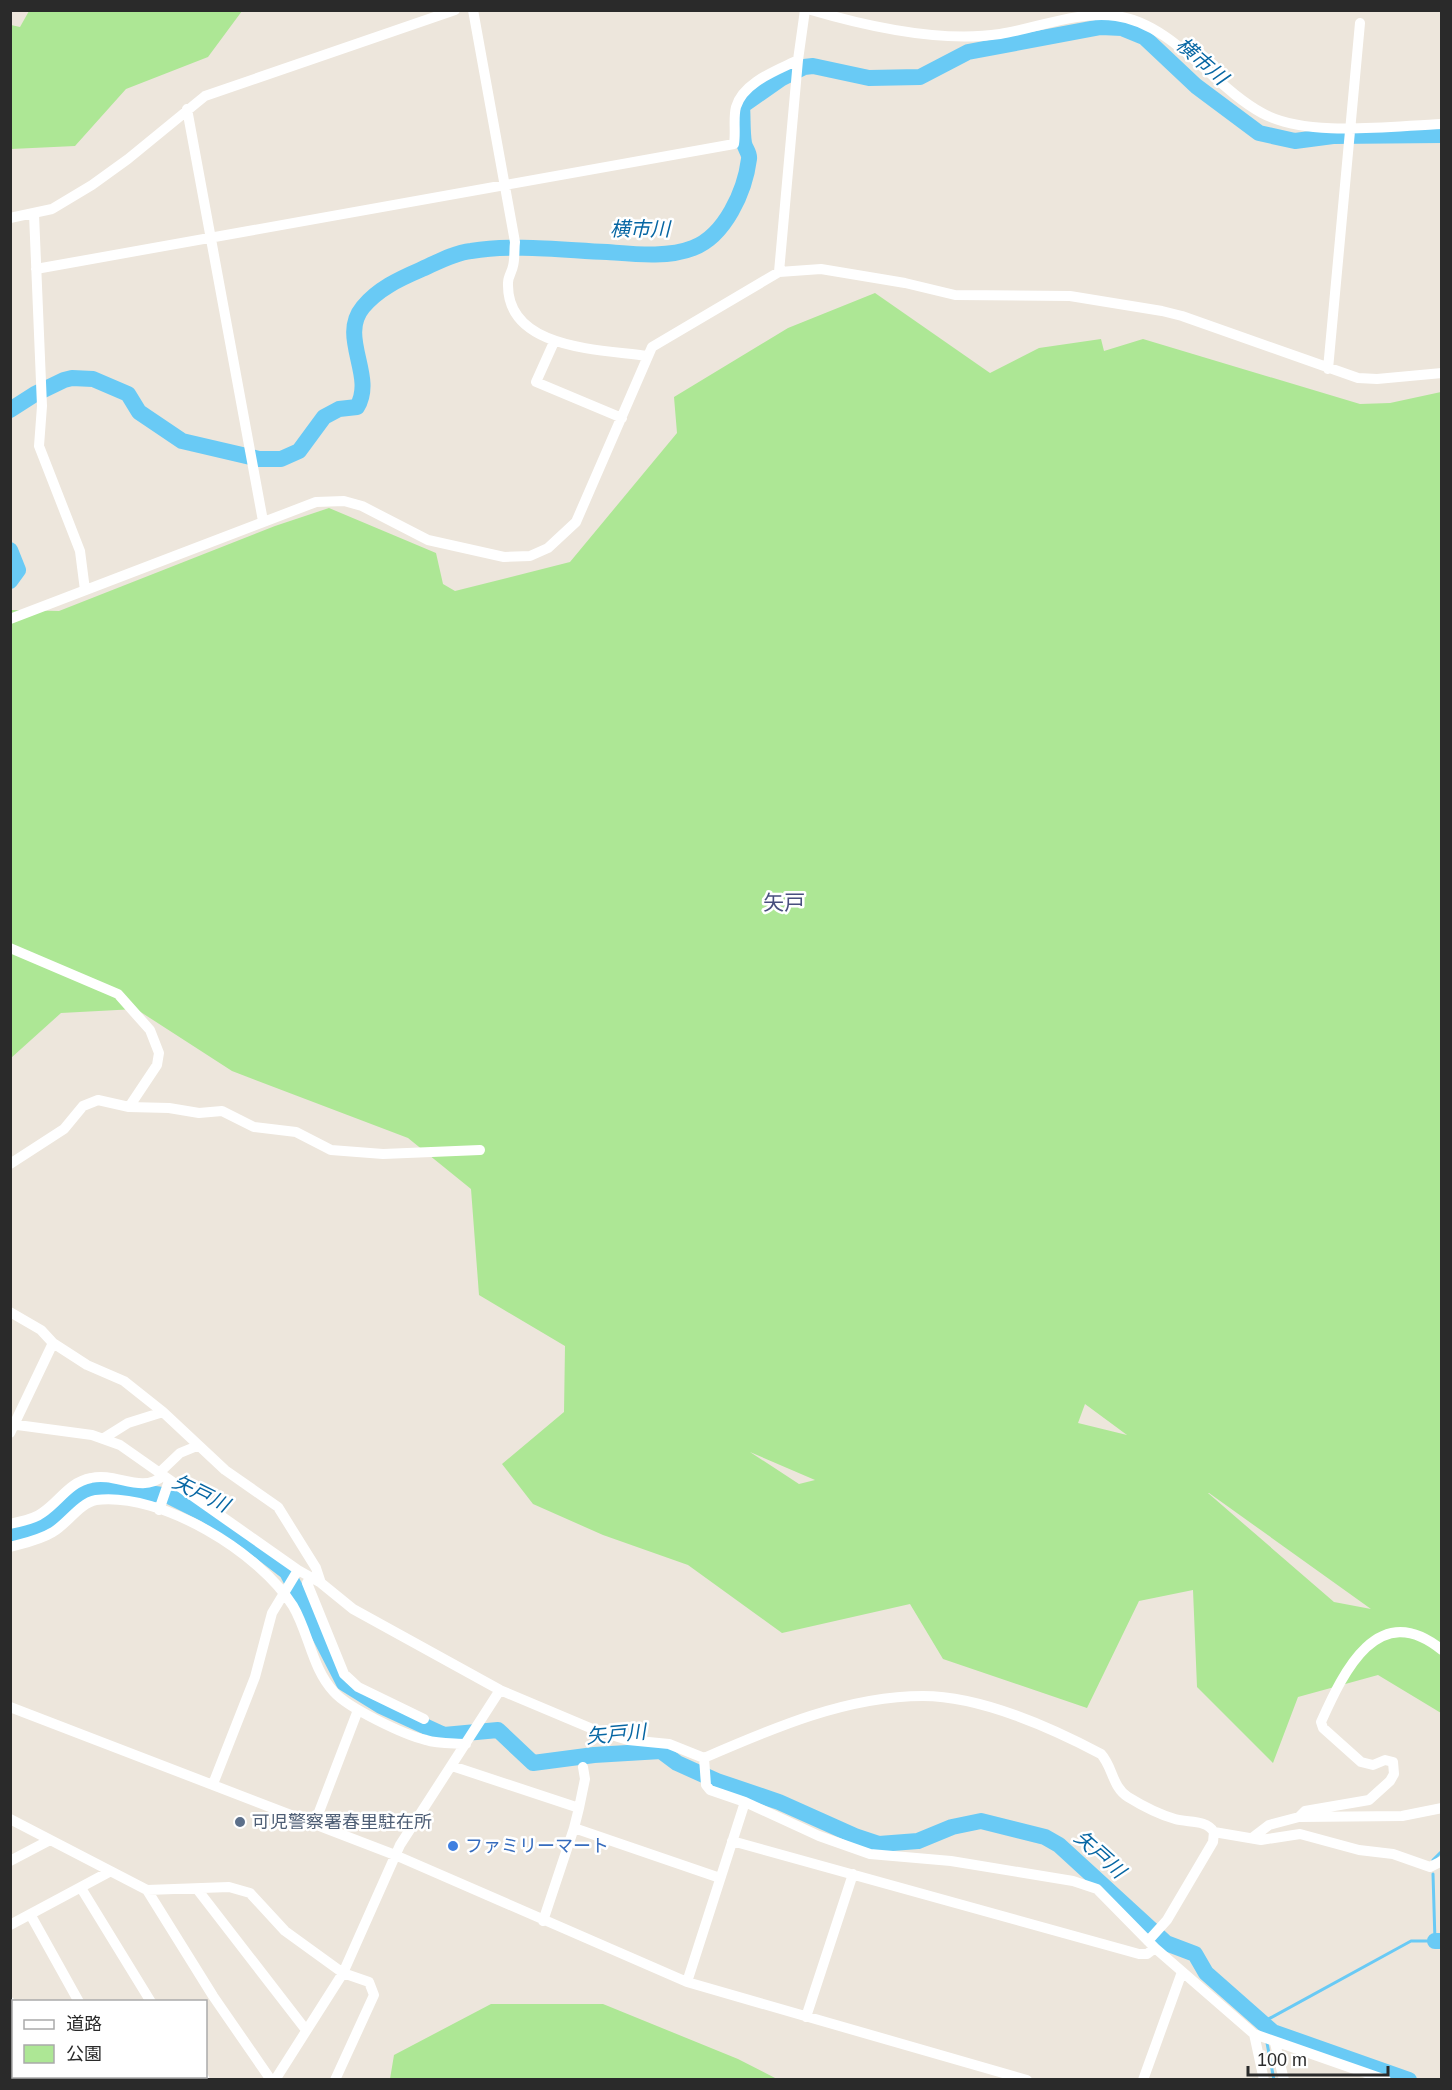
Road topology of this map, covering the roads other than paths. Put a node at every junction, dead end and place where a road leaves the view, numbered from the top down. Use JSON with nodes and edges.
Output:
{"nodes":[{"id":1,"x":455,"y":10,"type":"edge"},
{"id":2,"x":472,"y":10,"type":"edge"},
{"id":3,"x":806,"y":10,"type":"edge"},
{"id":4,"x":812,"y":10,"type":"edge"},
{"id":5,"x":436,"y":14,"type":"edge"},
{"id":6,"x":1360,"y":23,"type":"dead end"},
{"id":7,"x":798,"y":60,"type":"junction"},
{"id":8,"x":187,"y":109,"type":"junction"},
{"id":9,"x":1442,"y":124,"type":"edge"},
{"id":10,"x":1352,"y":127,"type":"junction"},
{"id":11,"x":506,"y":186,"type":"junction"},
{"id":12,"x":34,"y":214,"type":"junction"},
{"id":13,"x":10,"y":218,"type":"edge"},
{"id":14,"x":212,"y":239,"type":"junction"},
{"id":15,"x":36,"y":269,"type":"junction"},
{"id":16,"x":779,"y":272,"type":"junction"},
{"id":17,"x":554,"y":342,"type":"junction"},
{"id":18,"x":646,"y":356,"type":"junction"},
{"id":19,"x":1328,"y":369,"type":"junction"},
{"id":20,"x":1442,"y":373,"type":"edge"},
{"id":21,"x":622,"y":418,"type":"junction"},
{"id":22,"x":264,"y":521,"type":"junction"},
{"id":23,"x":85,"y":590,"type":"junction"},
{"id":24,"x":10,"y":619,"type":"edge"},
{"id":25,"x":10,"y":948,"type":"edge"},
{"id":26,"x":129,"y":1107,"type":"junction"},
{"id":27,"x":480,"y":1150,"type":"dead end"},
{"id":28,"x":10,"y":1164,"type":"edge"},
{"id":29,"x":10,"y":1312,"type":"edge"},
{"id":30,"x":53,"y":1343,"type":"junction"},
{"id":31,"x":163,"y":1412,"type":"junction"},
{"id":32,"x":12,"y":1428,"type":"edge"},
{"id":33,"x":104,"y":1438,"type":"junction"},
{"id":34,"x":197,"y":1446,"type":"junction"},
{"id":35,"x":164,"y":1477,"type":"junction"},
{"id":36,"x":159,"y":1510,"type":"junction"},
{"id":37,"x":10,"y":1524,"type":"edge"},
{"id":38,"x":10,"y":1547,"type":"edge"},
{"id":39,"x":298,"y":1570,"type":"junction"},
{"id":40,"x":310,"y":1578,"type":"junction"},
{"id":41,"x":321,"y":1583,"type":"junction"},
{"id":42,"x":282,"y":1594,"type":"junction"},
{"id":43,"x":1442,"y":1650,"type":"edge"},
{"id":44,"x":500,"y":1690,"type":"junction"},
{"id":45,"x":10,"y":1707,"type":"edge"},
{"id":46,"x":357,"y":1710,"type":"junction"},
{"id":47,"x":424,"y":1719,"type":"dead end"},
{"id":48,"x":466,"y":1744,"type":"junction"},
{"id":49,"x":704,"y":1758,"type":"junction"},
{"id":50,"x":452,"y":1766,"type":"junction"},
{"id":51,"x":583,"y":1767,"type":"dead end"},
{"id":52,"x":213,"y":1784,"type":"junction"},
{"id":53,"x":745,"y":1802,"type":"junction"},
{"id":54,"x":579,"y":1808,"type":"junction"},
{"id":55,"x":1442,"y":1808,"type":"edge"},
{"id":56,"x":1299,"y":1817,"type":"junction"},
{"id":57,"x":10,"y":1819,"type":"edge"},
{"id":58,"x":314,"y":1826,"type":"junction"},
{"id":59,"x":574,"y":1828,"type":"junction"},
{"id":60,"x":1214,"y":1832,"type":"junction"},
{"id":61,"x":1252,"y":1838,"type":"junction"},
{"id":62,"x":50,"y":1840,"type":"junction"},
{"id":63,"x":732,"y":1840,"type":"junction"},
{"id":64,"x":394,"y":1855,"type":"junction"},
{"id":65,"x":10,"y":1861,"type":"edge"},
{"id":66,"x":1442,"y":1861,"type":"edge"},
{"id":67,"x":109,"y":1872,"type":"junction"},
{"id":68,"x":853,"y":1874,"type":"junction"},
{"id":69,"x":720,"y":1878,"type":"junction"},
{"id":70,"x":81,"y":1888,"type":"junction"},
{"id":71,"x":197,"y":1889,"type":"junction"},
{"id":72,"x":147,"y":1890,"type":"junction"},
{"id":73,"x":30,"y":1914,"type":"junction"},
{"id":74,"x":543,"y":1921,"type":"junction"},
{"id":75,"x":10,"y":1925,"type":"edge"},
{"id":76,"x":1152,"y":1945,"type":"junction"},
{"id":77,"x":1182,"y":1972,"type":"junction"},
{"id":78,"x":343,"y":1973,"type":"junction"},
{"id":79,"x":687,"y":1982,"type":"junction"},
{"id":80,"x":208,"y":1999,"type":"edge"},
{"id":81,"x":78,"y":2000,"type":"edge"},
{"id":82,"x":150,"y":2000,"type":"edge"},
{"id":83,"x":806,"y":2017,"type":"junction"},
{"id":84,"x":306,"y":2030,"type":"junction"},
{"id":85,"x":1257,"y":2036,"type":"junction"},
{"id":86,"x":1275,"y":2043,"type":"junction"},
{"id":87,"x":273,"y":2079,"type":"edge"},
{"id":88,"x":335,"y":2079,"type":"edge"},
{"id":89,"x":1027,"y":2079,"type":"edge"},
{"id":90,"x":1143,"y":2079,"type":"edge"},
{"id":91,"x":1264,"y":2079,"type":"edge"},
{"id":92,"x":1284,"y":2079,"type":"edge"},
{"id":93,"x":1386,"y":2079,"type":"edge"}],
"edges":[{"from":1,"to":5,"type":"street"},
{"from":2,"to":11,"type":"street"},
{"from":3,"to":7,"type":"street"},
{"from":4,"to":10,"type":"street"},
{"from":5,"to":8,"type":"street"},
{"from":6,"to":10,"type":"street"},
{"from":7,"to":11,"type":"street"},
{"from":7,"to":16,"type":"street"},
{"from":8,"to":12,"type":"street"},
{"from":8,"to":14,"type":"street"},
{"from":9,"to":10,"type":"street"},
{"from":10,"to":19,"type":"street"},
{"from":11,"to":14,"type":"street"},
{"from":11,"to":17,"type":"street"},
{"from":12,"to":13,"type":"street"},
{"from":12,"to":15,"type":"street"},
{"from":14,"to":15,"type":"street"},
{"from":14,"to":22,"type":"street"},
{"from":15,"to":23,"type":"street"},
{"from":16,"to":18,"type":"street"},
{"from":16,"to":19,"type":"street"},
{"from":17,"to":18,"type":"street"},
{"from":17,"to":21,"type":"street"},
{"from":18,"to":21,"type":"street"},
{"from":19,"to":20,"type":"street"},
{"from":21,"to":22,"type":"street"},
{"from":22,"to":23,"type":"street"},
{"from":23,"to":24,"type":"street"},
{"from":25,"to":26,"type":"street"},
{"from":26,"to":27,"type":"street"},
{"from":26,"to":28,"type":"street"},
{"from":29,"to":30,"type":"street"},
{"from":30,"to":31,"type":"street"},
{"from":30,"to":32,"type":"street"},
{"from":31,"to":33,"type":"street"},
{"from":31,"to":34,"type":"street"},
{"from":32,"to":33,"type":"street"},
{"from":33,"to":35,"type":"street"},
{"from":34,"to":35,"type":"street"},
{"from":34,"to":41,"type":"street"},
{"from":35,"to":36,"type":"street"},
{"from":35,"to":37,"type":"street"},
{"from":35,"to":39,"type":"street"},
{"from":36,"to":38,"type":"street"},
{"from":36,"to":42,"type":"street"},
{"from":39,"to":40,"type":"street"},
{"from":39,"to":42,"type":"street"},
{"from":40,"to":41,"type":"street"},
{"from":40,"to":47,"type":"street"},
{"from":41,"to":44,"type":"street"},
{"from":42,"to":46,"type":"street"},
{"from":42,"to":52,"type":"street"},
{"from":43,"to":56,"type":"street"},
{"from":44,"to":48,"type":"street"},
{"from":44,"to":49,"type":"street"},
{"from":45,"to":52,"type":"street"},
{"from":46,"to":48,"type":"street"},
{"from":46,"to":58,"type":"street"},
{"from":48,"to":50,"type":"street"},
{"from":49,"to":53,"type":"street"},
{"from":49,"to":60,"type":"street"},
{"from":50,"to":54,"type":"street"},
{"from":50,"to":64,"type":"street"},
{"from":51,"to":54,"type":"street"},
{"from":52,"to":58,"type":"street"},
{"from":53,"to":63,"type":"street"},
{"from":53,"to":76,"type":"street"},
{"from":54,"to":59,"type":"street"},
{"from":55,"to":56,"type":"street"},
{"from":56,"to":61,"type":"street"},
{"from":57,"to":62,"type":"street"},
{"from":58,"to":64,"type":"street"},
{"from":59,"to":69,"type":"street"},
{"from":59,"to":74,"type":"street"},
{"from":60,"to":61,"type":"street"},
{"from":60,"to":76,"type":"street"},
{"from":61,"to":66,"type":"street"},
{"from":62,"to":65,"type":"street"},
{"from":62,"to":67,"type":"street"},
{"from":63,"to":68,"type":"street"},
{"from":63,"to":69,"type":"street"},
{"from":64,"to":74,"type":"street"},
{"from":64,"to":78,"type":"street"},
{"from":67,"to":70,"type":"street"},
{"from":67,"to":72,"type":"street"},
{"from":68,"to":76,"type":"street"},
{"from":68,"to":83,"type":"street"},
{"from":69,"to":79,"type":"street"},
{"from":70,"to":73,"type":"street"},
{"from":70,"to":82,"type":"street"},
{"from":71,"to":72,"type":"street"},
{"from":71,"to":78,"type":"street"},
{"from":71,"to":84,"type":"street"},
{"from":72,"to":80,"type":"street"},
{"from":73,"to":75,"type":"street"},
{"from":73,"to":81,"type":"street"},
{"from":74,"to":79,"type":"street"},
{"from":76,"to":77,"type":"street"},
{"from":77,"to":85,"type":"street"},
{"from":77,"to":90,"type":"street"},
{"from":78,"to":84,"type":"street"},
{"from":78,"to":88,"type":"street"},
{"from":79,"to":83,"type":"street"},
{"from":80,"to":87,"type":"street"},
{"from":83,"to":89,"type":"street"},
{"from":84,"to":87,"type":"street"},
{"from":85,"to":86,"type":"street"},
{"from":85,"to":91,"type":"street"},
{"from":86,"to":92,"type":"street"},
{"from":86,"to":93,"type":"street"}]}
